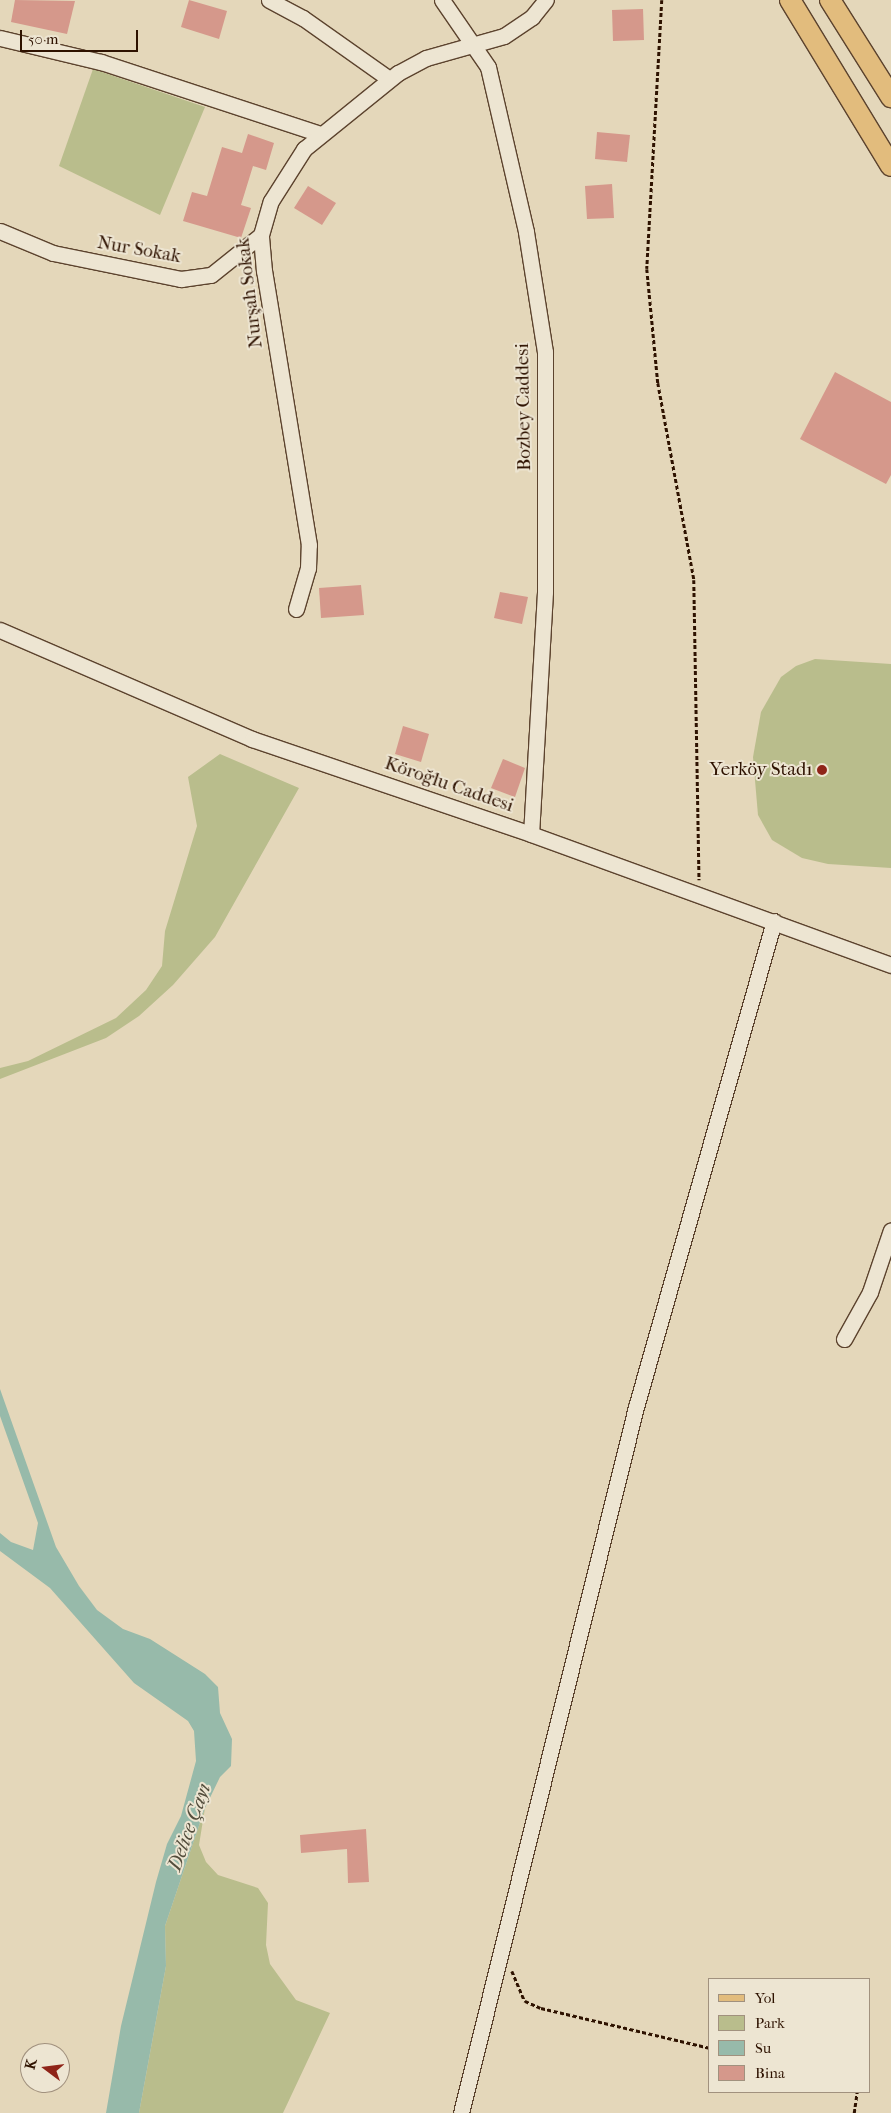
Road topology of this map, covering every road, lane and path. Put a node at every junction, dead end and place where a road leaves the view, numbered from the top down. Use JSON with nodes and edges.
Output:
{"nodes":[{"id":1,"x":269,"y":0,"type":"edge"},
{"id":2,"x":442,"y":0,"type":"edge"},
{"id":3,"x":546,"y":0,"type":"edge"},
{"id":4,"x":662,"y":0,"type":"edge"},
{"id":5,"x":830,"y":0,"type":"edge"},
{"id":6,"x":790,"y":1,"type":"edge"},
{"id":7,"x":0,"y":38,"type":"edge"},
{"id":8,"x":475,"y":44,"type":"junction"},
{"id":9,"x":389,"y":79,"type":"junction"},
{"id":10,"x":891,"y":97,"type":"edge"},
{"id":11,"x":320,"y":134,"type":"junction"},
{"id":12,"x":891,"y":166,"type":"edge"},
{"id":13,"x":0,"y":231,"type":"edge"},
{"id":14,"x":261,"y":235,"type":"junction"},
{"id":15,"x":296,"y":609,"type":"dead end"},
{"id":16,"x":0,"y":630,"type":"edge"},
{"id":17,"x":531,"y":834,"type":"junction"},
{"id":18,"x":699,"y":894,"type":"junction"},
{"id":19,"x":774,"y":921,"type":"junction"},
{"id":20,"x":891,"y":964,"type":"edge"},
{"id":21,"x":891,"y":1230,"type":"edge"},
{"id":22,"x":844,"y":1339,"type":"dead end"},
{"id":23,"x":510,"y":1965,"type":"dead end"},
{"id":24,"x":708,"y":2048,"type":"edge"},
{"id":25,"x":857,"y":2093,"type":"edge"},
{"id":26,"x":460,"y":2113,"type":"edge"},
{"id":27,"x":854,"y":2113,"type":"edge"}],
"edges":[{"from":1,"to":9,"type":"street"},
{"from":2,"to":8,"type":"street","name":"Bozbey Caddesi"},
{"from":3,"to":8,"type":"street","name":"Nurşah Sokak"},
{"from":4,"to":18,"type":"path"},
{"from":5,"to":10,"type":"main road"},
{"from":6,"to":12,"type":"main road"},
{"from":7,"to":11,"type":"street"},
{"from":8,"to":9,"type":"street","name":"Nurşah Sokak"},
{"from":8,"to":17,"type":"street","name":"Bozbey Caddesi"},
{"from":9,"to":11,"type":"street","name":"Nurşah Sokak"},
{"from":11,"to":14,"type":"street","name":"Nurşah Sokak"},
{"from":13,"to":14,"type":"street","name":"Nur Sokak"},
{"from":14,"to":15,"type":"street","name":"Nurşah Sokak"},
{"from":16,"to":17,"type":"street","name":"Köroğlu Caddesi"},
{"from":17,"to":18,"type":"street","name":"Köroğlu Caddesi"},
{"from":18,"to":19,"type":"street","name":"Köroğlu Caddesi"},
{"from":19,"to":20,"type":"street","name":"Köroğlu Caddesi"},
{"from":19,"to":26,"type":"street"},
{"from":21,"to":22,"type":"street"},
{"from":23,"to":24,"type":"path"},
{"from":25,"to":27,"type":"path"}]}
